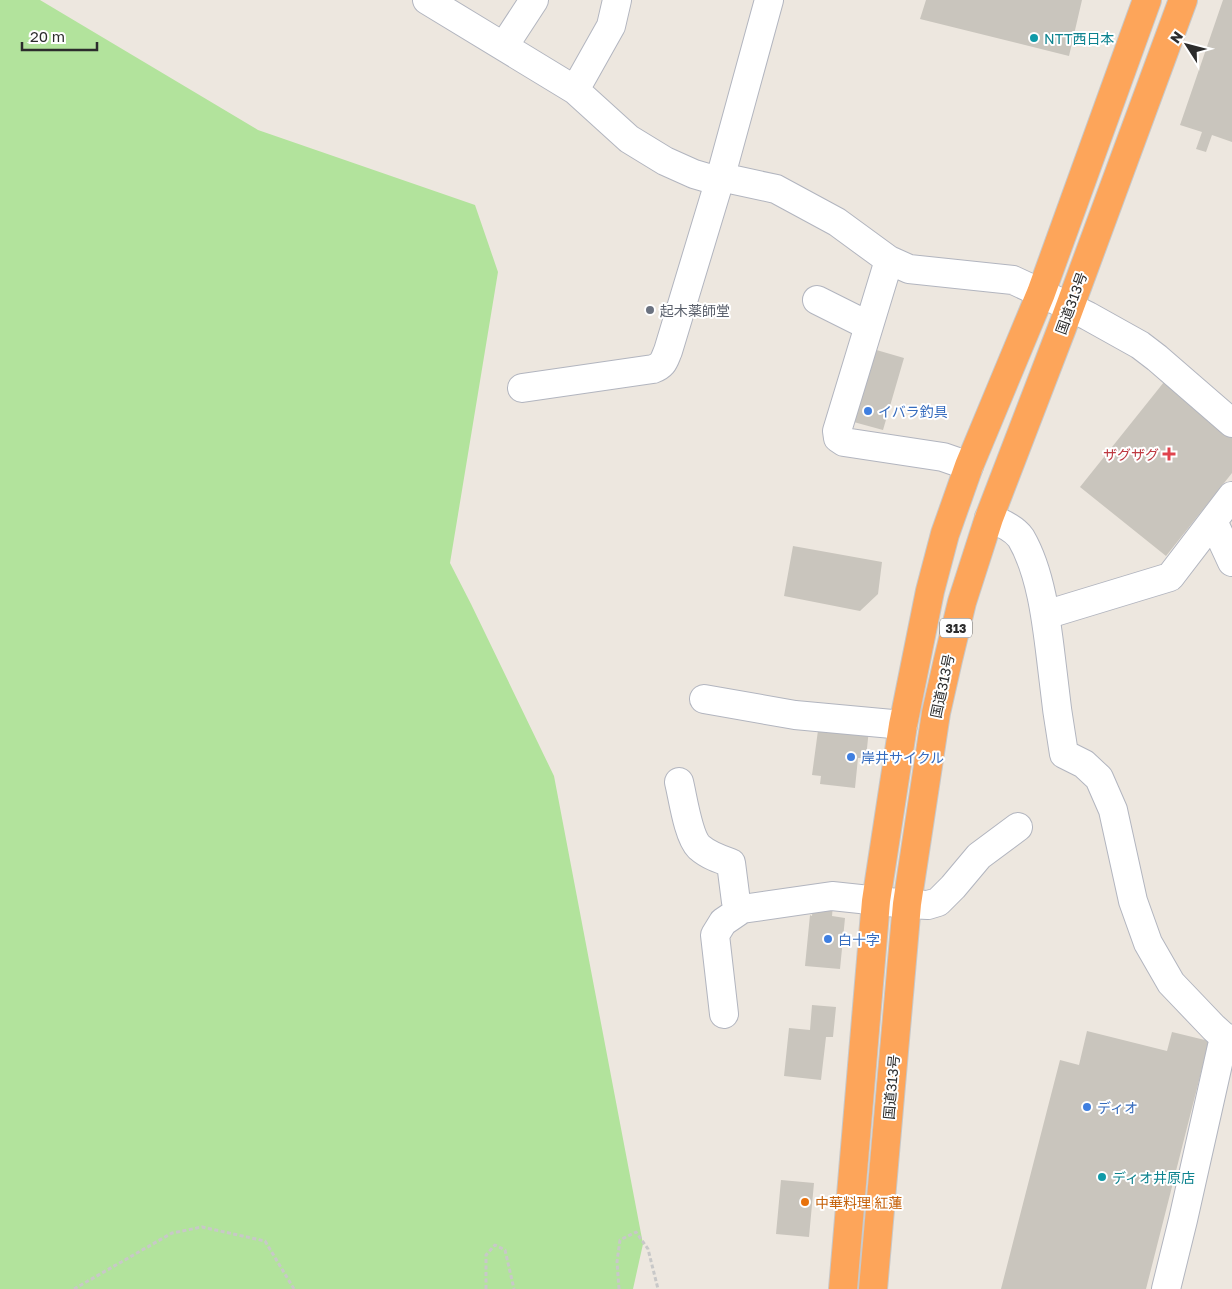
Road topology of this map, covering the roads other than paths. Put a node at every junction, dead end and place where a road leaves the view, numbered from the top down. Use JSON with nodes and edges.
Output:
{"nodes":[{"id":1,"x":427,"y":0,"type":"edge"},
{"id":2,"x":534,"y":0,"type":"edge"},
{"id":3,"x":617,"y":0,"type":"edge"},
{"id":4,"x":769,"y":0,"type":"edge"},
{"id":5,"x":1147,"y":0,"type":"edge"},
{"id":6,"x":1183,"y":0,"type":"edge"},
{"id":7,"x":504,"y":46,"type":"junction"},
{"id":8,"x":575,"y":90,"type":"junction"},
{"id":9,"x":720,"y":179,"type":"junction"},
{"id":10,"x":889,"y":260,"type":"junction"},
{"id":11,"x":1041,"y":293,"type":"junction"},
{"id":12,"x":817,"y":300,"type":"dead end"},
{"id":13,"x":1070,"y":307,"type":"junction"},
{"id":14,"x":868,"y":326,"type":"junction"},
{"id":15,"x":522,"y":388,"type":"dead end"},
{"id":16,"x":1232,"y":423,"type":"edge"},
{"id":17,"x":969,"y":466,"type":"junction"},
{"id":18,"x":1232,"y":496,"type":"edge"},
{"id":19,"x":989,"y":518,"type":"junction"},
{"id":20,"x":1213,"y":521,"type":"junction"},
{"id":21,"x":1232,"y":562,"type":"edge"},
{"id":22,"x":1046,"y":615,"type":"junction"},
{"id":23,"x":704,"y":699,"type":"dead end"},
{"id":24,"x":903,"y":725,"type":"junction"},
{"id":25,"x":679,"y":782,"type":"dead end"},
{"id":26,"x":1018,"y":827,"type":"dead end"},
{"id":27,"x":876,"y":901,"type":"junction"},
{"id":28,"x":907,"y":904,"type":"junction"},
{"id":29,"x":742,"y":909,"type":"junction"},
{"id":30,"x":724,"y":1014,"type":"dead end"},
{"id":31,"x":1228,"y":1038,"type":"edge"},
{"id":32,"x":843,"y":1289,"type":"edge"},
{"id":33,"x":873,"y":1289,"type":"edge"},
{"id":34,"x":1166,"y":1289,"type":"edge"}],
"edges":[{"from":1,"to":7,"type":"street"},
{"from":2,"to":7,"type":"street"},
{"from":3,"to":8,"type":"street"},
{"from":4,"to":9,"type":"street"},
{"from":5,"to":11,"type":"highway","number":"313"},
{"from":6,"to":13,"type":"highway","name":"国道313号","number":"313"},
{"from":7,"to":8,"type":"street"},
{"from":8,"to":9,"type":"street"},
{"from":9,"to":10,"type":"street"},
{"from":9,"to":15,"type":"street"},
{"from":10,"to":11,"type":"street"},
{"from":10,"to":14,"type":"street"},
{"from":11,"to":13,"type":"street"},
{"from":11,"to":17,"type":"highway","number":"313"},
{"from":12,"to":14,"type":"street"},
{"from":13,"to":16,"type":"street"},
{"from":13,"to":19,"type":"highway","name":"国道313号","number":"313"},
{"from":14,"to":17,"type":"street"},
{"from":17,"to":24,"type":"highway","number":"313"},
{"from":18,"to":20,"type":"street"},
{"from":19,"to":22,"type":"street"},
{"from":19,"to":28,"type":"highway","name":"国道313号","number":"313"},
{"from":20,"to":21,"type":"street"},
{"from":20,"to":22,"type":"street"},
{"from":22,"to":31,"type":"street"},
{"from":23,"to":24,"type":"street"},
{"from":24,"to":27,"type":"highway","number":"313"},
{"from":25,"to":29,"type":"street"},
{"from":26,"to":28,"type":"street"},
{"from":27,"to":28,"type":"street"},
{"from":27,"to":29,"type":"street"},
{"from":27,"to":32,"type":"highway","number":"313"},
{"from":28,"to":33,"type":"highway","name":"国道313号","number":"313"},
{"from":29,"to":30,"type":"street"},
{"from":31,"to":34,"type":"street"}]}
